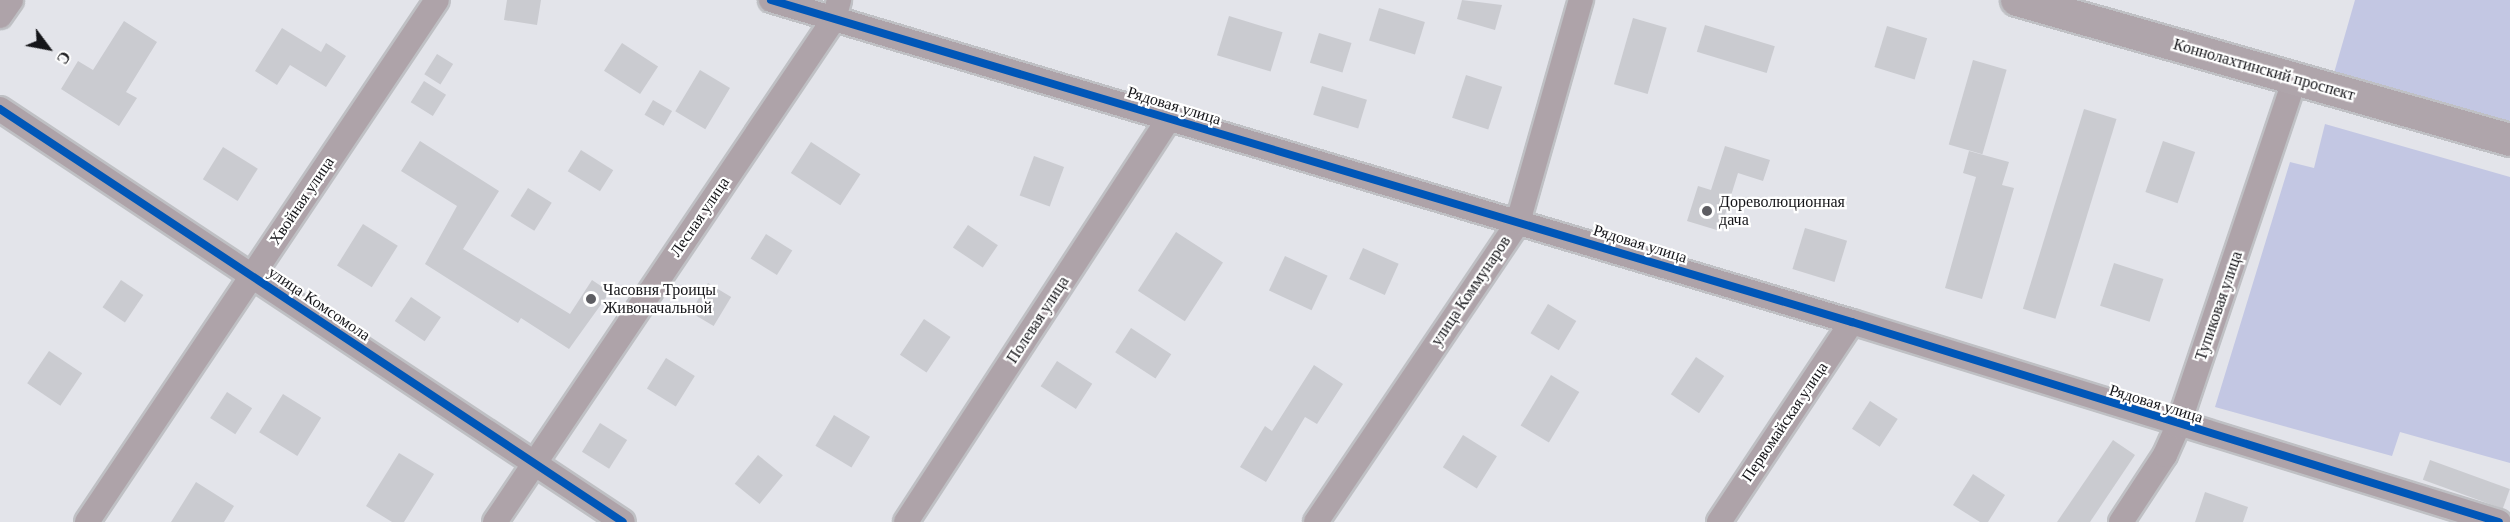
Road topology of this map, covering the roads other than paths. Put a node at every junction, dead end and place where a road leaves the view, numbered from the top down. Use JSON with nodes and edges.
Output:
{"nodes":[{"id":1,"x":10,"y":0,"type":"edge"},
{"id":2,"x":437,"y":0,"type":"edge"},
{"id":3,"x":771,"y":0,"type":"edge"},
{"id":4,"x":1581,"y":0,"type":"edge"},
{"id":5,"x":2017,"y":0,"type":"edge"},
{"id":6,"x":836,"y":9,"type":"edge"},
{"id":7,"x":0,"y":16,"type":"edge"},
{"id":8,"x":2295,"y":79,"type":"junction"},
{"id":9,"x":0,"y":109,"type":"edge"},
{"id":10,"x":1169,"y":118,"type":"junction"},
{"id":11,"x":2510,"y":140,"type":"edge"},
{"id":12,"x":1518,"y":222,"type":"junction"},
{"id":13,"x":252,"y":276,"type":"junction"},
{"id":14,"x":1852,"y":322,"type":"junction"},
{"id":15,"x":2178,"y":426,"type":"junction"},
{"id":16,"x":535,"y":463,"type":"junction"},
{"id":17,"x":87,"y":522,"type":"edge"},
{"id":18,"x":495,"y":522,"type":"edge"},
{"id":19,"x":623,"y":522,"type":"edge"},
{"id":20,"x":906,"y":522,"type":"edge"},
{"id":21,"x":1316,"y":522,"type":"edge"},
{"id":22,"x":1719,"y":522,"type":"edge"},
{"id":23,"x":2121,"y":522,"type":"edge"},
{"id":24,"x":2499,"y":522,"type":"edge"}],
"edges":[{"from":1,"to":7,"type":"street"},
{"from":2,"to":13,"type":"street","name":"Хвойная улица"},
{"from":3,"to":6,"type":"street","name":"Рядовая улица"},
{"from":4,"to":12,"type":"street","name":"улица Коммунаров"},
{"from":5,"to":8,"type":"main road","name":"Коннолахтинский проспект"},
{"from":6,"to":10,"type":"street","name":"Рядовая улица"},
{"from":6,"to":16,"type":"street","name":"Лесная улица"},
{"from":8,"to":11,"type":"main road","name":"Коннолахтинский проспект"},
{"from":8,"to":15,"type":"street","name":"Тупиковая улица"},
{"from":9,"to":13,"type":"street","name":"улица Комсомола"},
{"from":10,"to":12,"type":"street","name":"Рядовая улица"},
{"from":10,"to":20,"type":"street","name":"Полевая улица"},
{"from":12,"to":14,"type":"street","name":"Рядовая улица"},
{"from":12,"to":21,"type":"street","name":"улица Коммунаров"},
{"from":13,"to":16,"type":"street","name":"улица Комсомола"},
{"from":13,"to":17,"type":"street","name":"Хвойная улица"},
{"from":14,"to":15,"type":"street","name":"Рядовая улица"},
{"from":14,"to":22,"type":"street","name":"Первомайская улица"},
{"from":15,"to":23,"type":"street","name":"Тупиковая улица"},
{"from":15,"to":24,"type":"street","name":"Рядовая улица"},
{"from":16,"to":18,"type":"street","name":"Лесная улица"},
{"from":16,"to":19,"type":"street","name":"улица Комсомола"}]}
